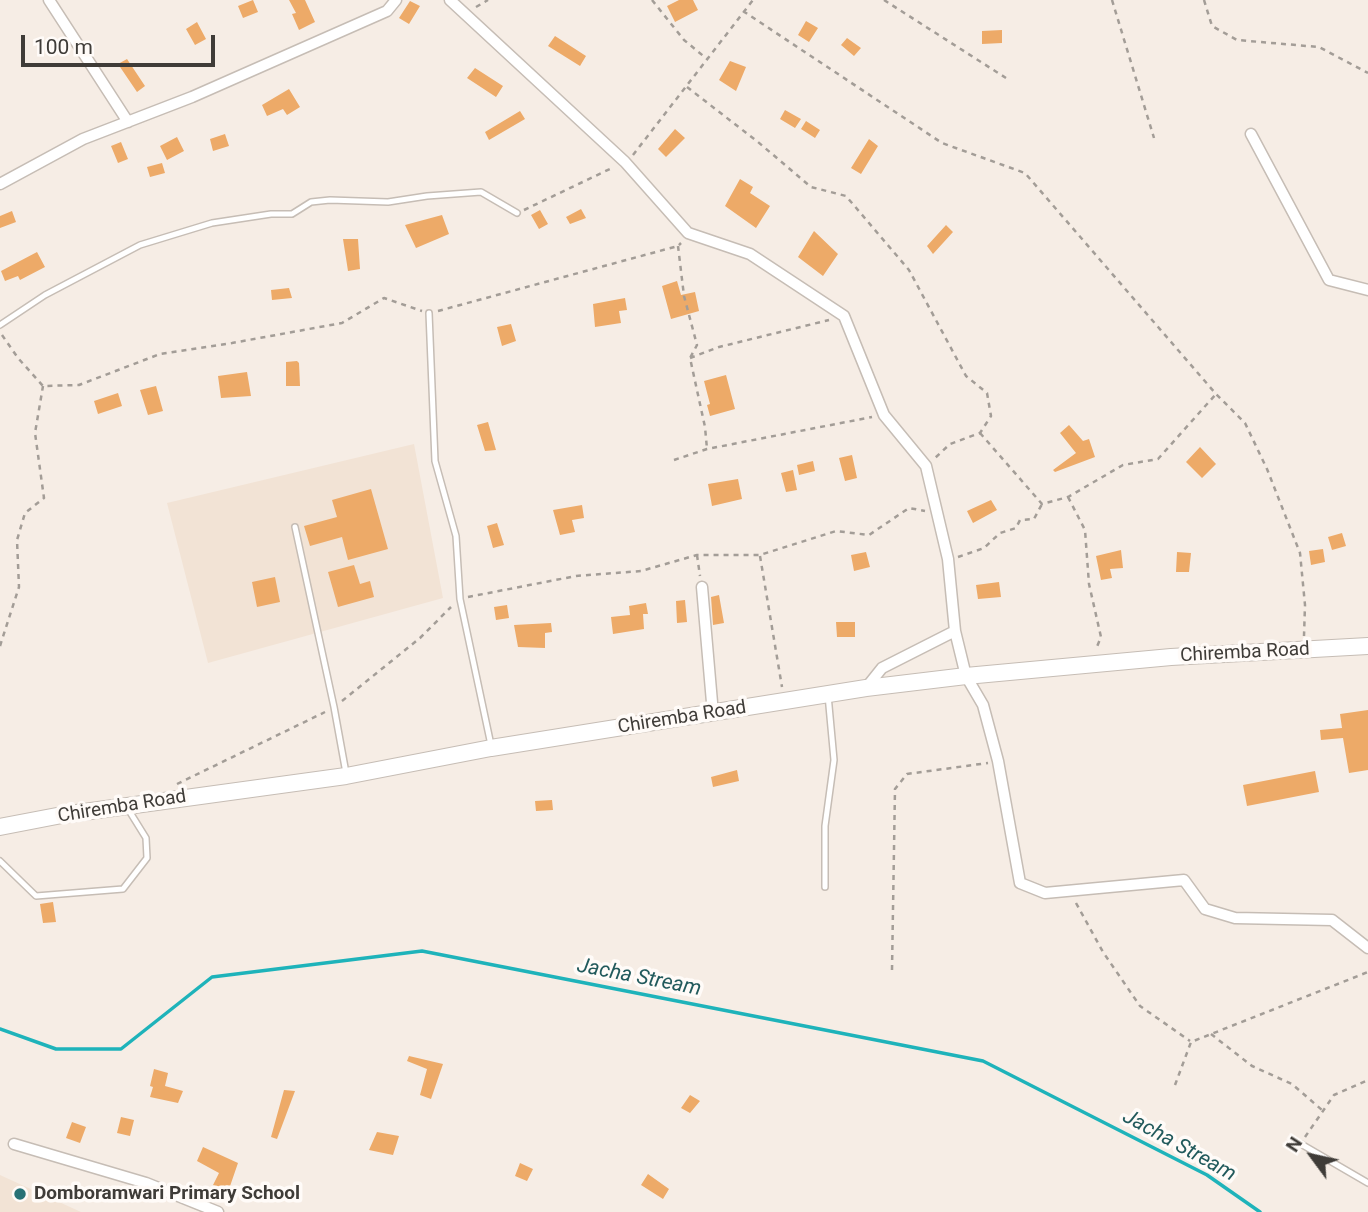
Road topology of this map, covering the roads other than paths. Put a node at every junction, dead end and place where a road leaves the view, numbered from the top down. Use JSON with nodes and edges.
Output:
{"nodes":[{"id":1,"x":49,"y":0,"type":"edge"},
{"id":2,"x":396,"y":0,"type":"edge"},
{"id":3,"x":450,"y":0,"type":"edge"},
{"id":4,"x":128,"y":122,"type":"junction"},
{"id":5,"x":1251,"y":134,"type":"dead end"},
{"id":6,"x":0,"y":184,"type":"edge"},
{"id":7,"x":517,"y":213,"type":"road end"},
{"id":8,"x":1368,"y":290,"type":"edge"},
{"id":9,"x":429,"y":313,"type":"road end"},
{"id":10,"x":0,"y":325,"type":"edge"},
{"id":11,"x":295,"y":527,"type":"dead end"},
{"id":12,"x":702,"y":587,"type":"road end"},
{"id":13,"x":955,"y":631,"type":"junction"},
{"id":14,"x":1368,"y":646,"type":"edge"},
{"id":15,"x":966,"y":676,"type":"junction"},
{"id":16,"x":866,"y":688,"type":"junction"},
{"id":17,"x":828,"y":694,"type":"junction"},
{"id":18,"x":713,"y":714,"type":"junction"},
{"id":19,"x":491,"y":748,"type":"junction"},
{"id":20,"x":346,"y":776,"type":"junction"},
{"id":21,"x":126,"y":806,"type":"junction"},
{"id":22,"x":0,"y":827,"type":"edge"},
{"id":23,"x":0,"y":860,"type":"edge"},
{"id":24,"x":825,"y":887,"type":"dead end"},
{"id":25,"x":1368,"y":948,"type":"edge"},
{"id":26,"x":1301,"y":1143,"type":"road end"},
{"id":27,"x":14,"y":1144,"type":"dead end"},
{"id":28,"x":1368,"y":1182,"type":"edge"},
{"id":29,"x":218,"y":1212,"type":"edge"}],
"edges":[{"from":1,"to":4,"type":"street"},
{"from":2,"to":4,"type":"street"},
{"from":3,"to":13,"type":"street"},
{"from":4,"to":6,"type":"street"},
{"from":5,"to":8,"type":"street"},
{"from":7,"to":10,"type":"lane"},
{"from":9,"to":19,"type":"lane"},
{"from":11,"to":20,"type":"lane"},
{"from":12,"to":18,"type":"street"},
{"from":13,"to":15,"type":"street"},
{"from":13,"to":16,"type":"street"},
{"from":14,"to":15,"type":"main road","name":"Chiremba Road"},
{"from":15,"to":16,"type":"main road","name":"Chiremba Road"},
{"from":15,"to":25,"type":"street"},
{"from":16,"to":17,"type":"main road","name":"Chiremba Road"},
{"from":17,"to":18,"type":"main road","name":"Chiremba Road"},
{"from":17,"to":24,"type":"lane"},
{"from":18,"to":19,"type":"main road","name":"Chiremba Road"},
{"from":19,"to":20,"type":"main road","name":"Chiremba Road"},
{"from":20,"to":21,"type":"main road","name":"Chiremba Road"},
{"from":21,"to":22,"type":"main road","name":"Chiremba Road"},
{"from":21,"to":23,"type":"lane"},
{"from":26,"to":28,"type":"lane"},
{"from":27,"to":29,"type":"street"}]}
